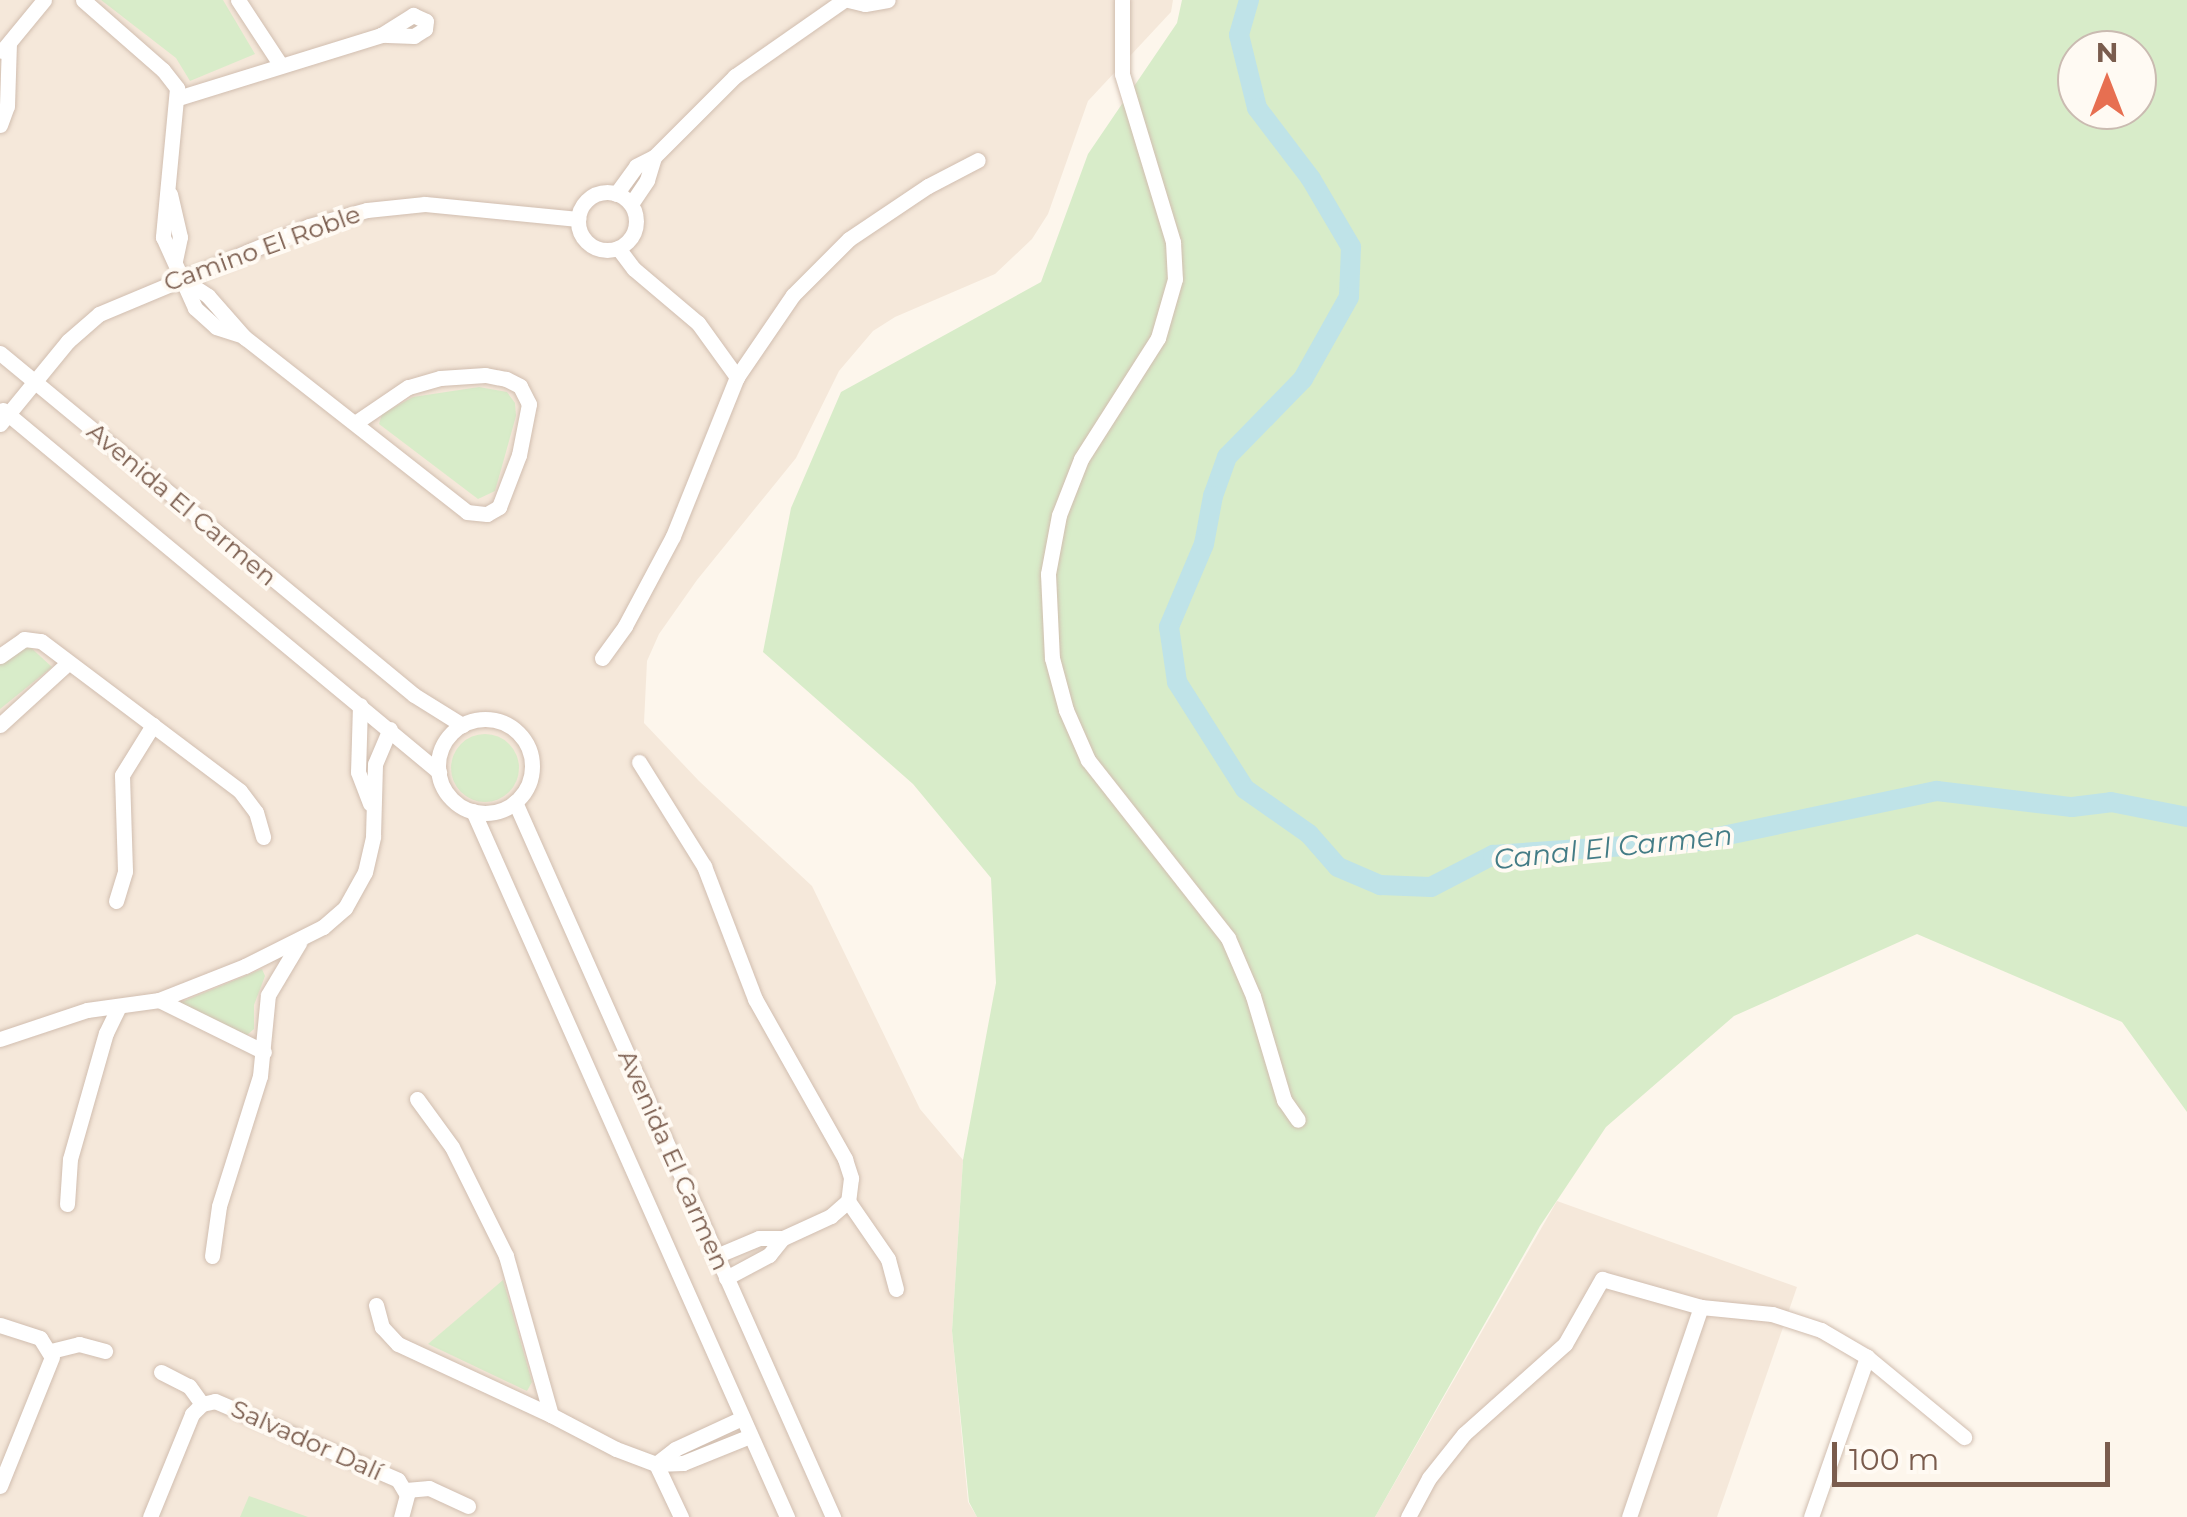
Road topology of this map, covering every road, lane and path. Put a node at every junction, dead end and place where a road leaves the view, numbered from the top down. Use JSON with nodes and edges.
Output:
{"nodes":[{"id":1,"x":44,"y":0,"type":"edge"},
{"id":2,"x":83,"y":0,"type":"edge"},
{"id":3,"x":238,"y":0,"type":"edge"},
{"id":4,"x":846,"y":0,"type":"edge"},
{"id":5,"x":888,"y":0,"type":"edge"},
{"id":6,"x":1122,"y":0,"type":"edge"},
{"id":7,"x":380,"y":34,"type":"dead end"},
{"id":8,"x":4,"y":48,"type":"edge"},
{"id":9,"x":280,"y":64,"type":"junction"},
{"id":10,"x":178,"y":98,"type":"junction"},
{"id":11,"x":0,"y":125,"type":"edge"},
{"id":12,"x":654,"y":157,"type":"junction"},
{"id":13,"x":978,"y":160,"type":"dead end"},
{"id":14,"x":616,"y":194,"type":"junction"},
{"id":15,"x":630,"y":204,"type":"junction"},
{"id":16,"x":578,"y":219,"type":"junction"},
{"id":17,"x":618,"y":248,"type":"junction"},
{"id":18,"x":177,"y":269,"type":"junction"},
{"id":19,"x":0,"y":352,"type":"edge"},
{"id":20,"x":737,"y":377,"type":"junction"},
{"id":21,"x":35,"y":381,"type":"junction"},
{"id":22,"x":3,"y":415,"type":"edge"},
{"id":23,"x":355,"y":423,"type":"junction"},
{"id":24,"x":0,"y":656,"type":"edge"},
{"id":25,"x":602,"y":658,"type":"dead end"},
{"id":26,"x":68,"y":663,"type":"junction"},
{"id":27,"x":360,"y":704,"type":"junction"},
{"id":28,"x":0,"y":725,"type":"edge"},
{"id":29,"x":152,"y":725,"type":"junction"},
{"id":30,"x":462,"y":725,"type":"junction"},
{"id":31,"x":390,"y":729,"type":"junction"},
{"id":32,"x":638,"y":762,"type":"dead end"},
{"id":33,"x":438,"y":772,"type":"junction"},
{"id":34,"x":515,"y":802,"type":"junction"},
{"id":35,"x":372,"y":807,"type":"junction"},
{"id":36,"x":473,"y":811,"type":"junction"},
{"id":37,"x":264,"y":837,"type":"dead end"},
{"id":38,"x":116,"y":900,"type":"dead end"},
{"id":39,"x":301,"y":940,"type":"junction"},
{"id":40,"x":159,"y":1000,"type":"junction"},
{"id":41,"x":119,"y":1006,"type":"junction"},
{"id":42,"x":0,"y":1040,"type":"edge"},
{"id":43,"x":264,"y":1052,"type":"junction"},
{"id":44,"x":417,"y":1098,"type":"dead end"},
{"id":45,"x":1298,"y":1120,"type":"dead end"},
{"id":46,"x":848,"y":1200,"type":"junction"},
{"id":47,"x":67,"y":1204,"type":"dead end"},
{"id":48,"x":782,"y":1238,"type":"junction"},
{"id":49,"x":212,"y":1256,"type":"dead end"},
{"id":50,"x":716,"y":1256,"type":"junction"},
{"id":51,"x":726,"y":1278,"type":"junction"},
{"id":52,"x":896,"y":1289,"type":"dead end"},
{"id":53,"x":376,"y":1305,"type":"dead end"},
{"id":54,"x":1701,"y":1308,"type":"junction"},
{"id":55,"x":0,"y":1325,"type":"edge"},
{"id":56,"x":51,"y":1350,"type":"junction"},
{"id":57,"x":105,"y":1351,"type":"dead end"},
{"id":58,"x":1867,"y":1358,"type":"junction"},
{"id":59,"x":161,"y":1372,"type":"dead end"},
{"id":60,"x":202,"y":1404,"type":"junction"},
{"id":61,"x":551,"y":1415,"type":"junction"},
{"id":62,"x":742,"y":1418,"type":"junction"},
{"id":63,"x":750,"y":1436,"type":"junction"},
{"id":64,"x":1964,"y":1438,"type":"dead end"},
{"id":65,"x":656,"y":1464,"type":"junction"},
{"id":66,"x":0,"y":1486,"type":"edge"},
{"id":67,"x":406,"y":1490,"type":"junction"},
{"id":68,"x":468,"y":1506,"type":"dead end"},
{"id":69,"x":150,"y":1517,"type":"edge"},
{"id":70,"x":401,"y":1517,"type":"edge"},
{"id":71,"x":681,"y":1517,"type":"edge"},
{"id":72,"x":787,"y":1517,"type":"edge"},
{"id":73,"x":833,"y":1517,"type":"edge"},
{"id":74,"x":1408,"y":1517,"type":"edge"},
{"id":75,"x":1629,"y":1517,"type":"edge"},
{"id":76,"x":1811,"y":1517,"type":"edge"}],
"edges":[{"from":1,"to":8,"type":"street"},
{"from":2,"to":10,"type":"street"},
{"from":3,"to":9,"type":"street"},
{"from":4,"to":5,"type":"street"},
{"from":4,"to":12,"type":"street"},
{"from":6,"to":45,"type":"street"},
{"from":7,"to":9,"type":"street"},
{"from":8,"to":11,"type":"street"},
{"from":9,"to":10,"type":"street"},
{"from":10,"to":18,"type":"street"},
{"from":12,"to":14,"type":"street"},
{"from":12,"to":15,"type":"street"},
{"from":13,"to":20,"type":"street"},
{"from":14,"to":15,"type":"street"},
{"from":14,"to":16,"type":"street"},
{"from":15,"to":17,"type":"street"},
{"from":16,"to":17,"type":"street"},
{"from":16,"to":18,"type":"street","name":"Camino El Roble"},
{"from":17,"to":20,"type":"street"},
{"from":18,"to":21,"type":"street","name":"Camino El Roble"},
{"from":18,"to":23,"type":"street"},
{"from":19,"to":21,"type":"street","name":"Avenida El Carmen"},
{"from":20,"to":25,"type":"street"},
{"from":21,"to":22,"type":"street","name":"Camino El Roble"},
{"from":21,"to":30,"type":"street","name":"Avenida El Carmen"},
{"from":22,"to":27,"type":"street","name":"Avenida El Carmen"},
{"from":23,"to":23,"type":"street"},
{"from":24,"to":26,"type":"street"},
{"from":26,"to":28,"type":"street"},
{"from":26,"to":29,"type":"street"},
{"from":27,"to":31,"type":"street","name":"Avenida El Carmen"},
{"from":27,"to":35,"type":"street"},
{"from":29,"to":37,"type":"street"},
{"from":29,"to":38,"type":"street"},
{"from":30,"to":33,"type":"street"},
{"from":30,"to":34,"type":"street"},
{"from":31,"to":33,"type":"street","name":"Avenida El Carmen"},
{"from":31,"to":35,"type":"street"},
{"from":32,"to":46,"type":"street"},
{"from":33,"to":36,"type":"street"},
{"from":34,"to":36,"type":"street"},
{"from":34,"to":50,"type":"street","name":"Avenida El Carmen"},
{"from":35,"to":39,"type":"street"},
{"from":36,"to":62,"type":"street","name":"Avenida El Carmen"},
{"from":39,"to":40,"type":"street"},
{"from":39,"to":43,"type":"street"},
{"from":40,"to":41,"type":"street"},
{"from":40,"to":43,"type":"street"},
{"from":41,"to":42,"type":"street"},
{"from":41,"to":47,"type":"street"},
{"from":43,"to":49,"type":"street"},
{"from":44,"to":61,"type":"street"},
{"from":46,"to":48,"type":"street"},
{"from":46,"to":52,"type":"street"},
{"from":48,"to":50,"type":"street"},
{"from":48,"to":51,"type":"street"},
{"from":50,"to":51,"type":"street","name":"Avenida El Carmen"},
{"from":51,"to":73,"type":"street","name":"Avenida El Carmen"},
{"from":53,"to":61,"type":"street"},
{"from":54,"to":58,"type":"street"},
{"from":54,"to":74,"type":"street"},
{"from":54,"to":75,"type":"street"},
{"from":55,"to":56,"type":"street"},
{"from":56,"to":57,"type":"street"},
{"from":56,"to":66,"type":"street"},
{"from":58,"to":64,"type":"street"},
{"from":58,"to":76,"type":"street"},
{"from":59,"to":60,"type":"street","name":"Salvador Dalí"},
{"from":60,"to":67,"type":"street","name":"Salvador Dalí"},
{"from":60,"to":69,"type":"street","name":"Salvador Dalí"},
{"from":61,"to":65,"type":"street"},
{"from":62,"to":63,"type":"street","name":"Avenida El Carmen"},
{"from":62,"to":65,"type":"street"},
{"from":63,"to":65,"type":"street"},
{"from":63,"to":72,"type":"street","name":"Avenida El Carmen"},
{"from":65,"to":71,"type":"street"},
{"from":67,"to":68,"type":"street","name":"Salvador Dalí"},
{"from":67,"to":70,"type":"street","name":"Salvador Dalí"}]}
